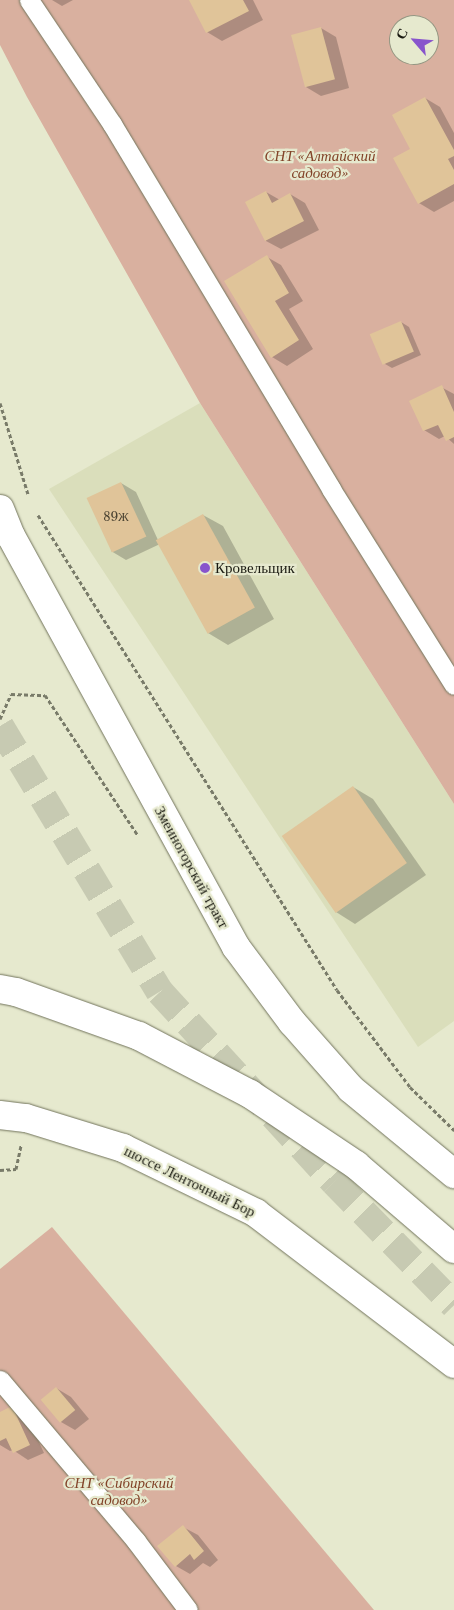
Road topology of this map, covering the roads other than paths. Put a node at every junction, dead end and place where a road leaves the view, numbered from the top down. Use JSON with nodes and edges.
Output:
{"nodes":[{"id":1,"x":29,"y":0,"type":"edge"},
{"id":2,"x":0,"y":509,"type":"edge"},
{"id":3,"x":454,"y":685,"type":"edge"},
{"id":4,"x":0,"y":989,"type":"edge"},
{"id":5,"x":0,"y":1115,"type":"edge"},
{"id":6,"x":454,"y":1174,"type":"edge"},
{"id":7,"x":454,"y":1249,"type":"edge"},
{"id":8,"x":454,"y":1364,"type":"edge"},
{"id":9,"x":0,"y":1380,"type":"edge"},
{"id":10,"x":188,"y":1610,"type":"edge"}],
"edges":[{"from":1,"to":3,"type":"lane"},
{"from":2,"to":6,"type":"highway","name":"Змеиногорский тракт"},
{"from":4,"to":7,"type":"highway","bridge":true},
{"from":5,"to":8,"type":"highway","name":"шоссе Ленточный Бор"},
{"from":9,"to":10,"type":"lane"}]}
